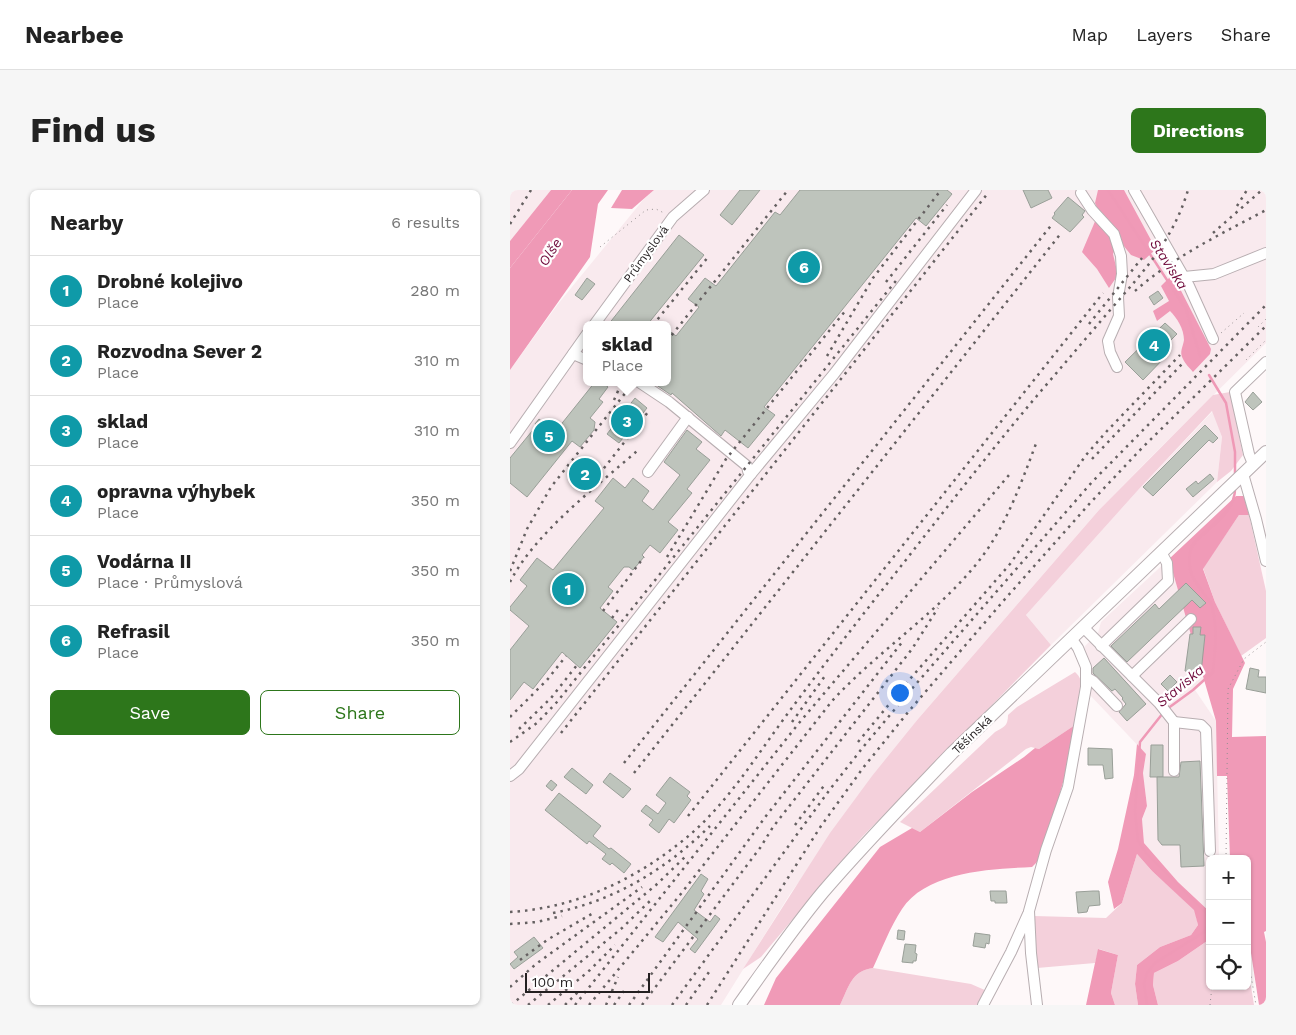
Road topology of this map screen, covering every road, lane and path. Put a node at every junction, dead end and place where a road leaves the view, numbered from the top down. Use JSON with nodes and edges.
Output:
{"nodes":[{"id":1,"x":704,"y":190,"type":"edge"},
{"id":2,"x":976,"y":190,"type":"edge"},
{"id":3,"x":1134,"y":190,"type":"edge"},
{"id":4,"x":1081,"y":191,"type":"edge"},
{"id":5,"x":673,"y":217,"type":"junction"},
{"id":6,"x":600,"y":247,"type":"dead end"},
{"id":7,"x":1266,"y":253,"type":"edge"},
{"id":8,"x":1184,"y":277,"type":"junction"},
{"id":9,"x":1244,"y":313,"type":"dead end"},
{"id":10,"x":1266,"y":319,"type":"edge"},
{"id":11,"x":597,"y":321,"type":"edge"},
{"id":12,"x":1231,"y":324,"type":"dead end"},
{"id":13,"x":1258,"y":327,"type":"dead end"},
{"id":14,"x":1213,"y":339,"type":"dead end"},
{"id":15,"x":583,"y":340,"type":"edge"},
{"id":16,"x":1266,"y":340,"type":"edge"},
{"id":17,"x":573,"y":354,"type":"junction"},
{"id":18,"x":583,"y":358,"type":"edge"},
{"id":19,"x":1246,"y":360,"type":"dead end"},
{"id":20,"x":1266,"y":362,"type":"edge"},
{"id":21,"x":1117,"y":368,"type":"dead end"},
{"id":22,"x":645,"y":386,"type":"edge"},
{"id":23,"x":688,"y":417,"type":"junction"},
{"id":24,"x":510,"y":443,"type":"edge"},
{"id":25,"x":1266,"y":452,"type":"edge"},
{"id":26,"x":1253,"y":464,"type":"junction"},
{"id":27,"x":648,"y":472,"type":"dead end"},
{"id":28,"x":751,"y":474,"type":"junction"},
{"id":29,"x":1243,"y":474,"type":"junction"},
{"id":30,"x":1256,"y":519,"type":"junction"},
{"id":31,"x":1266,"y":533,"type":"edge"},
{"id":32,"x":1161,"y":552,"type":"junction"},
{"id":33,"x":1266,"y":561,"type":"edge"},
{"id":34,"x":1191,"y":619,"type":"dead end"},
{"id":35,"x":1083,"y":627,"type":"junction"},
{"id":36,"x":1071,"y":638,"type":"junction"},
{"id":37,"x":1266,"y":642,"type":"edge"},
{"id":38,"x":1101,"y":646,"type":"junction"},
{"id":39,"x":1132,"y":676,"type":"junction"},
{"id":40,"x":1086,"y":677,"type":"junction"},
{"id":41,"x":1116,"y":706,"type":"dead end"},
{"id":42,"x":1172,"y":720,"type":"junction"},
{"id":43,"x":1174,"y":771,"type":"dead end"},
{"id":44,"x":510,"y":776,"type":"edge"},
{"id":45,"x":1210,"y":851,"type":"dead end"},
{"id":46,"x":1226,"y":855,"type":"edge"},
{"id":47,"x":1029,"y":911,"type":"junction"},
{"id":48,"x":1251,"y":976,"type":"edge"},
{"id":49,"x":1212,"y":990,"type":"edge"},
{"id":50,"x":739,"y":1005,"type":"edge"},
{"id":51,"x":983,"y":1005,"type":"edge"},
{"id":52,"x":1037,"y":1005,"type":"edge"},
{"id":53,"x":1210,"y":1005,"type":"edge"},
{"id":54,"x":1256,"y":1005,"type":"edge"}],
"edges":[{"from":1,"to":5,"type":"street","name":"Průmyslová"},
{"from":2,"to":28,"type":"street"},
{"from":3,"to":8,"type":"street"},
{"from":4,"to":21,"type":"street"},
{"from":5,"to":6,"type":"path"},
{"from":5,"to":11,"type":"street","name":"Průmyslová"},
{"from":7,"to":8,"type":"street"},
{"from":8,"to":14,"type":"street"},
{"from":9,"to":12,"type":"path"},
{"from":10,"to":13,"type":"path"},
{"from":15,"to":17,"type":"street"},
{"from":16,"to":19,"type":"path"},
{"from":17,"to":18,"type":"street"},
{"from":17,"to":24,"type":"street"},
{"from":20,"to":26,"type":"street"},
{"from":22,"to":23,"type":"street"},
{"from":23,"to":27,"type":"street"},
{"from":23,"to":28,"type":"street"},
{"from":25,"to":26,"type":"main road","name":"Těšínská"},
{"from":26,"to":29,"type":"main road","name":"Těšínská"},
{"from":28,"to":44,"type":"street"},
{"from":29,"to":30,"type":"street"},
{"from":29,"to":32,"type":"main road","name":"Těšínská"},
{"from":30,"to":31,"type":"street"},
{"from":30,"to":33,"type":"street"},
{"from":32,"to":35,"type":"main road","name":"Těšínská"},
{"from":32,"to":38,"type":"street"},
{"from":34,"to":39,"type":"street"},
{"from":35,"to":36,"type":"main road","name":"Těšínská"},
{"from":35,"to":38,"type":"street"},
{"from":36,"to":40,"type":"street"},
{"from":36,"to":50,"type":"main road","name":"Těšínská"},
{"from":37,"to":46,"type":"path"},
{"from":38,"to":39,"type":"street"},
{"from":39,"to":42,"type":"street"},
{"from":40,"to":41,"type":"street"},
{"from":40,"to":47,"type":"street"},
{"from":42,"to":43,"type":"street"},
{"from":42,"to":45,"type":"street"},
{"from":47,"to":51,"type":"street"},
{"from":47,"to":52,"type":"street"},
{"from":48,"to":54,"type":"path"},
{"from":49,"to":53,"type":"path"}]}
